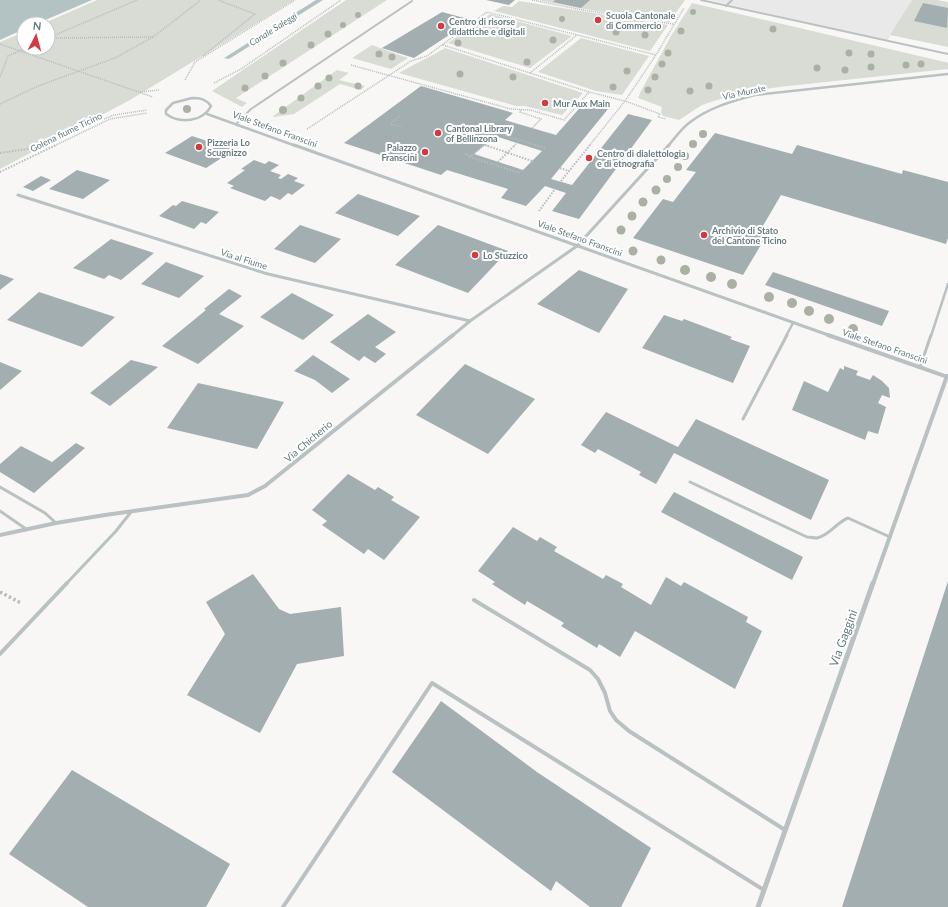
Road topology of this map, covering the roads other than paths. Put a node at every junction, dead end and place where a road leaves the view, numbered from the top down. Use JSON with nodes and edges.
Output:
{"nodes":[{"id":1,"x":700,"y":0,"type":"edge"},
{"id":2,"x":732,"y":0,"type":"edge"},
{"id":3,"x":412,"y":1,"type":"edge"},
{"id":4,"x":726,"y":6,"type":"junction"},
{"id":5,"x":948,"y":54,"type":"edge"},
{"id":6,"x":948,"y":74,"type":"edge"},
{"id":7,"x":207,"y":114,"type":"junction"},
{"id":8,"x":237,"y":123,"type":"junction"},
{"id":9,"x":18,"y":195,"type":"dead end"},
{"id":10,"x":577,"y":246,"type":"junction"},
{"id":11,"x":948,"y":284,"type":"edge"},
{"id":12,"x":470,"y":321,"type":"junction"},
{"id":13,"x":793,"y":323,"type":"junction"},
{"id":14,"x":920,"y":367,"type":"junction"},
{"id":15,"x":947,"y":376,"type":"edge"},
{"id":16,"x":743,"y":420,"type":"dead end"},
{"id":17,"x":690,"y":482,"type":"dead end"},
{"id":18,"x":0,"y":487,"type":"edge"},
{"id":19,"x":0,"y":511,"type":"edge"},
{"id":20,"x":131,"y":512,"type":"junction"},
{"id":21,"x":56,"y":523,"type":"junction"},
{"id":22,"x":26,"y":529,"type":"junction"},
{"id":23,"x":0,"y":535,"type":"edge"},
{"id":24,"x":890,"y":537,"type":"junction"},
{"id":25,"x":474,"y":600,"type":"dead end"},
{"id":26,"x":0,"y":654,"type":"edge"},
{"id":27,"x":785,"y":830,"type":"junction"},
{"id":28,"x":764,"y":890,"type":"junction"},
{"id":29,"x":283,"y":907,"type":"edge"},
{"id":30,"x":758,"y":907,"type":"edge"}],
"edges":[{"from":1,"to":4,"type":"lane"},
{"from":2,"to":4,"type":"lane"},
{"from":3,"to":8,"type":"lane"},
{"from":4,"to":5,"type":"lane"},
{"from":6,"to":10,"type":"street","name":"Via Murate"},
{"from":7,"to":7,"type":"street"},
{"from":7,"to":8,"type":"street","name":"Viale Stefano Franscini"},
{"from":8,"to":10,"type":"street","name":"Viale Stefano Franscini"},
{"from":9,"to":12,"type":"street","name":"Via al Fiume"},
{"from":10,"to":12,"type":"street","name":"Via Chicherio"},
{"from":10,"to":13,"type":"street","name":"Viale Stefano Franscini"},
{"from":11,"to":14,"type":"lane"},
{"from":12,"to":20,"type":"street","name":"Via Chicherio"},
{"from":13,"to":14,"type":"street","name":"Viale Stefano Franscini"},
{"from":13,"to":16,"type":"lane"},
{"from":14,"to":15,"type":"street","name":"Viale Stefano Franscini"},
{"from":15,"to":24,"type":"street","name":"Via Gaggini"},
{"from":17,"to":24,"type":"lane"},
{"from":18,"to":21,"type":"lane"},
{"from":19,"to":22,"type":"lane"},
{"from":20,"to":21,"type":"street","name":"Via Chicherio"},
{"from":20,"to":26,"type":"lane"},
{"from":21,"to":22,"type":"street","name":"Via Chicherio"},
{"from":22,"to":23,"type":"street","name":"Via Chicherio"},
{"from":24,"to":27,"type":"street","name":"Via Gaggini"},
{"from":25,"to":27,"type":"lane"},
{"from":27,"to":28,"type":"street","name":"Via Gaggini"},
{"from":28,"to":29,"type":"lane"},
{"from":28,"to":30,"type":"street","name":"Via Gaggini"}]}
